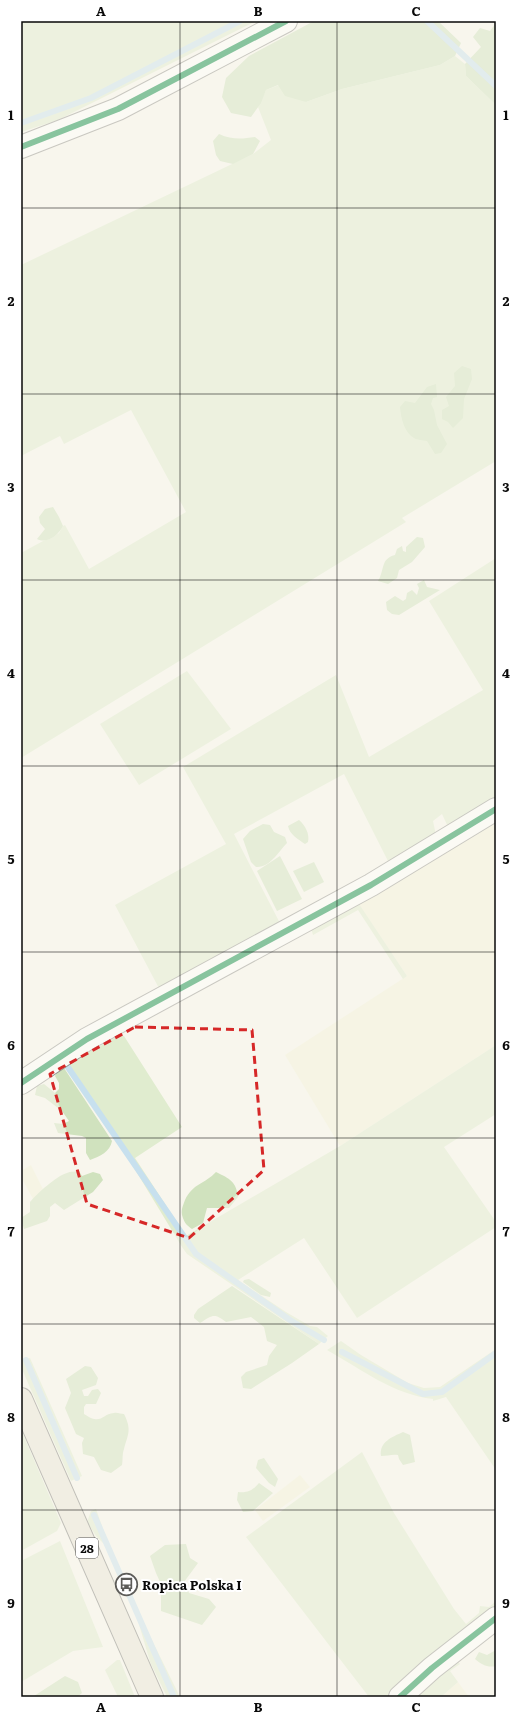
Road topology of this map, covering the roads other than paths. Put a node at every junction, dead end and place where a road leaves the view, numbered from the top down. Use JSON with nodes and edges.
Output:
{"nodes":[{"id":1,"x":286,"y":21,"type":"edge"},
{"id":2,"x":21,"y":148,"type":"edge"},
{"id":3,"x":496,"y":809,"type":"edge"},
{"id":4,"x":21,"y":1083,"type":"edge"},
{"id":5,"x":21,"y":1399,"type":"edge"},
{"id":6,"x":496,"y":1618,"type":"edge"},
{"id":7,"x":152,"y":1697,"type":"edge"},
{"id":8,"x":400,"y":1697,"type":"edge"}],
"edges":[{"from":1,"to":2,"type":"street"},
{"from":3,"to":4,"type":"street"},
{"from":5,"to":7,"type":"main road","number":"28"},
{"from":6,"to":8,"type":"street"}]}
